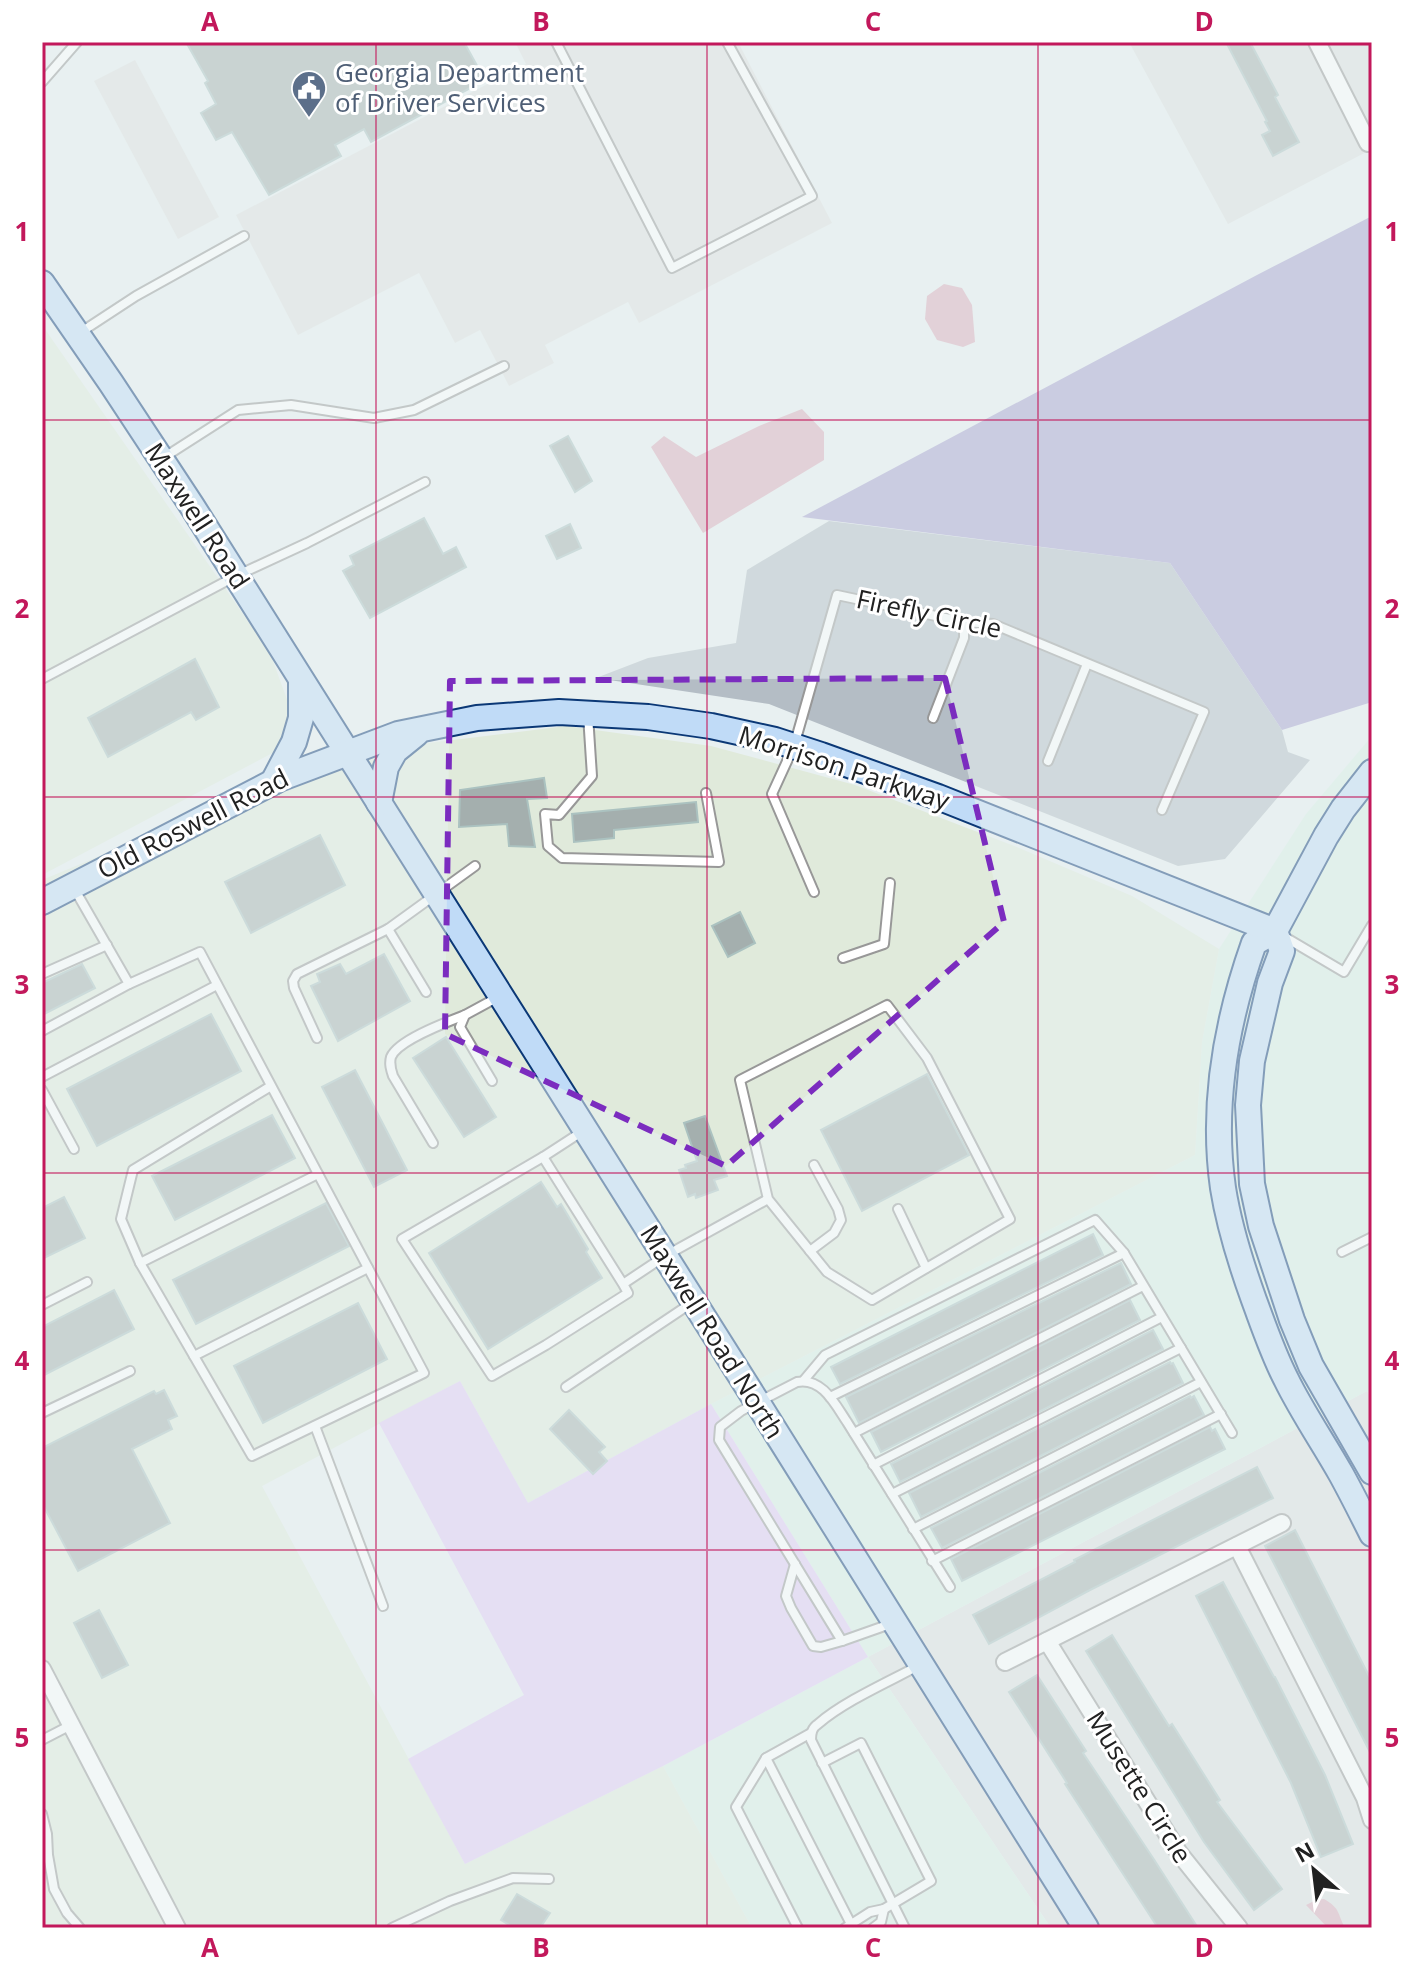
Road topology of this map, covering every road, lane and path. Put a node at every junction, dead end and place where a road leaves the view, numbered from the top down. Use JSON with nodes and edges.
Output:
{"nodes":[{"id":1,"x":77,"y":42,"type":"edge"},
{"id":2,"x":556,"y":42,"type":"edge"},
{"id":3,"x":727,"y":42,"type":"edge"},
{"id":4,"x":1317,"y":42,"type":"edge"},
{"id":5,"x":42,"y":82,"type":"edge"},
{"id":6,"x":1368,"y":143,"type":"dead end"},
{"id":7,"x":244,"y":236,"type":"dead end"},
{"id":8,"x":42,"y":283,"type":"edge"},
{"id":9,"x":77,"y":334,"type":"junction"},
{"id":10,"x":504,"y":366,"type":"dead end"},
{"id":11,"x":161,"y":460,"type":"junction"},
{"id":12,"x":425,"y":482,"type":"dead end"},
{"id":13,"x":236,"y":576,"type":"junction"},
{"id":14,"x":964,"y":622,"type":"junction"},
{"id":15,"x":1087,"y":664,"type":"junction"},
{"id":16,"x":42,"y":679,"type":"edge"},
{"id":17,"x":301,"y":679,"type":"junction"},
{"id":18,"x":588,"y":714,"type":"junction"},
{"id":19,"x":933,"y":718,"type":"dead end"},
{"id":20,"x":422,"y":729,"type":"junction"},
{"id":21,"x":794,"y":746,"type":"junction"},
{"id":22,"x":348,"y":753,"type":"junction"},
{"id":23,"x":1048,"y":761,"type":"dead end"},
{"id":24,"x":1372,"y":772,"type":"edge"},
{"id":25,"x":273,"y":782,"type":"junction"},
{"id":26,"x":706,"y":793,"type":"dead end"},
{"id":27,"x":379,"y":803,"type":"junction"},
{"id":28,"x":1162,"y":810,"type":"dead end"},
{"id":29,"x":475,"y":866,"type":"dead end"},
{"id":30,"x":890,"y":883,"type":"dead end"},
{"id":31,"x":72,"y":886,"type":"junction"},
{"id":32,"x":814,"y":892,"type":"dead end"},
{"id":33,"x":436,"y":894,"type":"junction"},
{"id":34,"x":42,"y":902,"type":"edge"},
{"id":35,"x":1372,"y":925,"type":"edge"},
{"id":36,"x":388,"y":929,"type":"junction"},
{"id":37,"x":1275,"y":931,"type":"junction"},
{"id":38,"x":107,"y":945,"type":"junction"},
{"id":39,"x":843,"y":958,"type":"dead end"},
{"id":40,"x":42,"y":974,"type":"edge"},
{"id":41,"x":129,"y":984,"type":"junction"},
{"id":42,"x":217,"y":985,"type":"junction"},
{"id":43,"x":426,"y":992,"type":"dead end"},
{"id":44,"x":500,"y":995,"type":"junction"},
{"id":45,"x":465,"y":1015,"type":"junction"},
{"id":46,"x":42,"y":1031,"type":"edge"},
{"id":47,"x":317,"y":1038,"type":"dead end"},
{"id":48,"x":42,"y":1077,"type":"edge"},
{"id":49,"x":492,"y":1081,"type":"dead end"},
{"id":50,"x":271,"y":1086,"type":"junction"},
{"id":51,"x":42,"y":1090,"type":"edge"},
{"id":52,"x":585,"y":1129,"type":"junction"},
{"id":53,"x":433,"y":1143,"type":"dead end"},
{"id":54,"x":74,"y":1149,"type":"dead end"},
{"id":55,"x":543,"y":1157,"type":"junction"},
{"id":56,"x":814,"y":1165,"type":"dead end"},
{"id":57,"x":318,"y":1174,"type":"junction"},
{"id":58,"x":768,"y":1199,"type":"junction"},
{"id":59,"x":898,"y":1209,"type":"dead end"},
{"id":60,"x":1372,"y":1237,"type":"edge"},
{"id":61,"x":810,"y":1251,"type":"junction"},
{"id":62,"x":1342,"y":1252,"type":"dead end"},
{"id":63,"x":1124,"y":1253,"type":"junction"},
{"id":64,"x":665,"y":1256,"type":"junction"},
{"id":65,"x":140,"y":1263,"type":"junction"},
{"id":66,"x":368,"y":1268,"type":"junction"},
{"id":67,"x":926,"y":1268,"type":"junction"},
{"id":68,"x":87,"y":1282,"type":"dead end"},
{"id":69,"x":623,"y":1284,"type":"junction"},
{"id":70,"x":1143,"y":1286,"type":"junction"},
{"id":71,"x":693,"y":1302,"type":"junction"},
{"id":72,"x":42,"y":1305,"type":"edge"},
{"id":73,"x":1162,"y":1317,"type":"junction"},
{"id":74,"x":1181,"y":1348,"type":"junction"},
{"id":75,"x":194,"y":1356,"type":"junction"},
{"id":76,"x":130,"y":1371,"type":"dead end"},
{"id":77,"x":804,"y":1380,"type":"junction"},
{"id":78,"x":1201,"y":1382,"type":"junction"},
{"id":79,"x":566,"y":1387,"type":"dead end"},
{"id":80,"x":830,"y":1397,"type":"junction"},
{"id":81,"x":757,"y":1402,"type":"junction"},
{"id":82,"x":42,"y":1413,"type":"edge"},
{"id":83,"x":1221,"y":1414,"type":"junction"},
{"id":84,"x":315,"y":1426,"type":"junction"},
{"id":85,"x":854,"y":1433,"type":"junction"},
{"id":86,"x":1232,"y":1433,"type":"dead end"},
{"id":87,"x":873,"y":1465,"type":"junction"},
{"id":88,"x":1372,"y":1472,"type":"edge"},
{"id":89,"x":892,"y":1494,"type":"junction"},
{"id":90,"x":1282,"y":1523,"type":"dead end"},
{"id":91,"x":913,"y":1529,"type":"junction"},
{"id":92,"x":1372,"y":1534,"type":"edge"},
{"id":93,"x":1237,"y":1546,"type":"junction"},
{"id":94,"x":932,"y":1561,"type":"junction"},
{"id":95,"x":795,"y":1564,"type":"junction"},
{"id":96,"x":950,"y":1587,"type":"dead end"},
{"id":97,"x":383,"y":1606,"type":"dead end"},
{"id":98,"x":895,"y":1622,"type":"junction"},
{"id":99,"x":842,"y":1641,"type":"junction"},
{"id":100,"x":1047,"y":1641,"type":"junction"},
{"id":101,"x":1005,"y":1662,"type":"dead end"},
{"id":102,"x":922,"y":1664,"type":"junction"},
{"id":103,"x":44,"y":1676,"type":"edge"},
{"id":104,"x":71,"y":1725,"type":"junction"},
{"id":105,"x":811,"y":1733,"type":"junction"},
{"id":106,"x":42,"y":1740,"type":"edge"},
{"id":107,"x":766,"y":1758,"type":"junction"},
{"id":108,"x":822,"y":1763,"type":"junction"},
{"id":109,"x":42,"y":1814,"type":"edge"},
{"id":110,"x":1372,"y":1820,"type":"edge"},
{"id":111,"x":549,"y":1879,"type":"dead end"},
{"id":112,"x":888,"y":1906,"type":"junction"},
{"id":113,"x":1081,"y":1920,"type":"edge"},
{"id":114,"x":850,"y":1927,"type":"edge"},
{"id":115,"x":80,"y":1928,"type":"edge"},
{"id":116,"x":177,"y":1928,"type":"edge"},
{"id":117,"x":392,"y":1928,"type":"edge"},
{"id":118,"x":798,"y":1928,"type":"edge"},
{"id":119,"x":873,"y":1928,"type":"edge"},
{"id":120,"x":905,"y":1928,"type":"edge"},
{"id":121,"x":1239,"y":1928,"type":"edge"}],
"edges":[{"from":1,"to":5,"type":"lane"},
{"from":2,"to":3,"type":"lane"},
{"from":4,"to":6,"type":"street"},
{"from":7,"to":9,"type":"lane"},
{"from":8,"to":9,"type":"street","name":"Maxwell Road"},
{"from":9,"to":11,"type":"street","name":"Maxwell Road"},
{"from":10,"to":11,"type":"lane"},
{"from":11,"to":13,"type":"street","name":"Maxwell Road"},
{"from":12,"to":13,"type":"lane"},
{"from":13,"to":16,"type":"lane"},
{"from":13,"to":17,"type":"street","name":"Maxwell Road"},
{"from":14,"to":15,"type":"lane","name":"Firefly Circle"},
{"from":14,"to":19,"type":"lane"},
{"from":14,"to":21,"type":"lane","name":"Firefly Circle"},
{"from":15,"to":23,"type":"lane"},
{"from":15,"to":28,"type":"lane","name":"Firefly Circle"},
{"from":17,"to":22,"type":"street","name":"Maxwell Road"},
{"from":17,"to":25,"type":"street"},
{"from":18,"to":20,"type":"street","name":"Morrison Parkway"},
{"from":18,"to":21,"type":"street","name":"Morrison Parkway"},
{"from":18,"to":26,"type":"lane"},
{"from":20,"to":22,"type":"street","name":"Morrison Parkway"},
{"from":20,"to":27,"type":"street"},
{"from":21,"to":32,"type":"lane","name":"Firefly Circle"},
{"from":21,"to":37,"type":"street","name":"Morrison Parkway"},
{"from":22,"to":25,"type":"street","name":"Old Roswell Road"},
{"from":22,"to":27,"type":"street","name":"Maxwell Road North"},
{"from":24,"to":37,"type":"street"},
{"from":25,"to":31,"type":"street","name":"Old Roswell Road"},
{"from":27,"to":33,"type":"street","name":"Maxwell Road North"},
{"from":29,"to":33,"type":"lane"},
{"from":30,"to":39,"type":"lane"},
{"from":31,"to":34,"type":"street","name":"Old Roswell Road"},
{"from":31,"to":38,"type":"lane"},
{"from":33,"to":36,"type":"lane"},
{"from":33,"to":44,"type":"street","name":"Maxwell Road North"},
{"from":35,"to":37,"type":"lane"},
{"from":36,"to":43,"type":"lane"},
{"from":36,"to":47,"type":"lane"},
{"from":37,"to":88,"type":"street"},
{"from":37,"to":92,"type":"street"},
{"from":38,"to":40,"type":"lane"},
{"from":38,"to":41,"type":"lane"},
{"from":41,"to":42,"type":"lane"},
{"from":41,"to":46,"type":"lane"},
{"from":42,"to":48,"type":"lane"},
{"from":42,"to":50,"type":"lane"},
{"from":44,"to":45,"type":"lane"},
{"from":44,"to":52,"type":"street","name":"Maxwell Road North"},
{"from":45,"to":49,"type":"lane"},
{"from":45,"to":53,"type":"lane"},
{"from":50,"to":57,"type":"lane"},
{"from":50,"to":65,"type":"lane"},
{"from":51,"to":54,"type":"lane"},
{"from":52,"to":55,"type":"lane"},
{"from":52,"to":64,"type":"street","name":"Maxwell Road North"},
{"from":55,"to":69,"type":"lane"},
{"from":55,"to":69,"type":"lane"},
{"from":56,"to":61,"type":"lane"},
{"from":57,"to":65,"type":"lane"},
{"from":57,"to":66,"type":"lane"},
{"from":58,"to":61,"type":"lane"},
{"from":58,"to":64,"type":"lane"},
{"from":58,"to":67,"type":"lane"},
{"from":59,"to":67,"type":"lane"},
{"from":60,"to":62,"type":"lane"},
{"from":61,"to":67,"type":"lane"},
{"from":63,"to":70,"type":"lane"},
{"from":63,"to":77,"type":"lane"},
{"from":63,"to":80,"type":"lane"},
{"from":64,"to":69,"type":"lane"},
{"from":64,"to":71,"type":"street","name":"Maxwell Road North"},
{"from":65,"to":75,"type":"lane"},
{"from":66,"to":75,"type":"lane"},
{"from":66,"to":84,"type":"lane"},
{"from":68,"to":72,"type":"lane"},
{"from":70,"to":73,"type":"lane"},
{"from":70,"to":85,"type":"lane"},
{"from":71,"to":79,"type":"lane"},
{"from":71,"to":81,"type":"street","name":"Maxwell Road North"},
{"from":73,"to":74,"type":"lane"},
{"from":73,"to":87,"type":"lane"},
{"from":74,"to":78,"type":"lane"},
{"from":74,"to":89,"type":"lane"},
{"from":75,"to":84,"type":"lane"},
{"from":76,"to":82,"type":"lane"},
{"from":77,"to":80,"type":"lane"},
{"from":77,"to":81,"type":"lane"},
{"from":78,"to":83,"type":"lane"},
{"from":78,"to":91,"type":"lane"},
{"from":80,"to":85,"type":"lane"},
{"from":81,"to":95,"type":"lane"},
{"from":81,"to":98,"type":"street","name":"Maxwell Road North"},
{"from":83,"to":86,"type":"lane"},
{"from":83,"to":94,"type":"lane"},
{"from":84,"to":97,"type":"lane"},
{"from":85,"to":87,"type":"lane"},
{"from":87,"to":89,"type":"lane"},
{"from":89,"to":91,"type":"lane"},
{"from":90,"to":93,"type":"street"},
{"from":91,"to":94,"type":"lane"},
{"from":93,"to":100,"type":"street"},
{"from":93,"to":110,"type":"street"},
{"from":94,"to":96,"type":"lane"},
{"from":95,"to":99,"type":"lane"},
{"from":95,"to":99,"type":"lane"},
{"from":98,"to":99,"type":"lane"},
{"from":98,"to":102,"type":"street","name":"Maxwell Road North"},
{"from":100,"to":101,"type":"street"},
{"from":100,"to":121,"type":"street","name":"Musette Circle"},
{"from":102,"to":105,"type":"lane"},
{"from":102,"to":113,"type":"street","name":"Maxwell Road North"},
{"from":103,"to":104,"type":"street"},
{"from":104,"to":106,"type":"lane"},
{"from":104,"to":116,"type":"street"},
{"from":105,"to":107,"type":"lane"},
{"from":105,"to":108,"type":"lane"},
{"from":107,"to":114,"type":"lane"},
{"from":107,"to":118,"type":"lane"},
{"from":108,"to":112,"type":"lane"},
{"from":108,"to":112,"type":"lane"},
{"from":109,"to":115,"type":"lane"},
{"from":111,"to":117,"type":"lane"},
{"from":112,"to":114,"type":"lane"},
{"from":112,"to":119,"type":"lane"},
{"from":112,"to":120,"type":"lane"}]}
